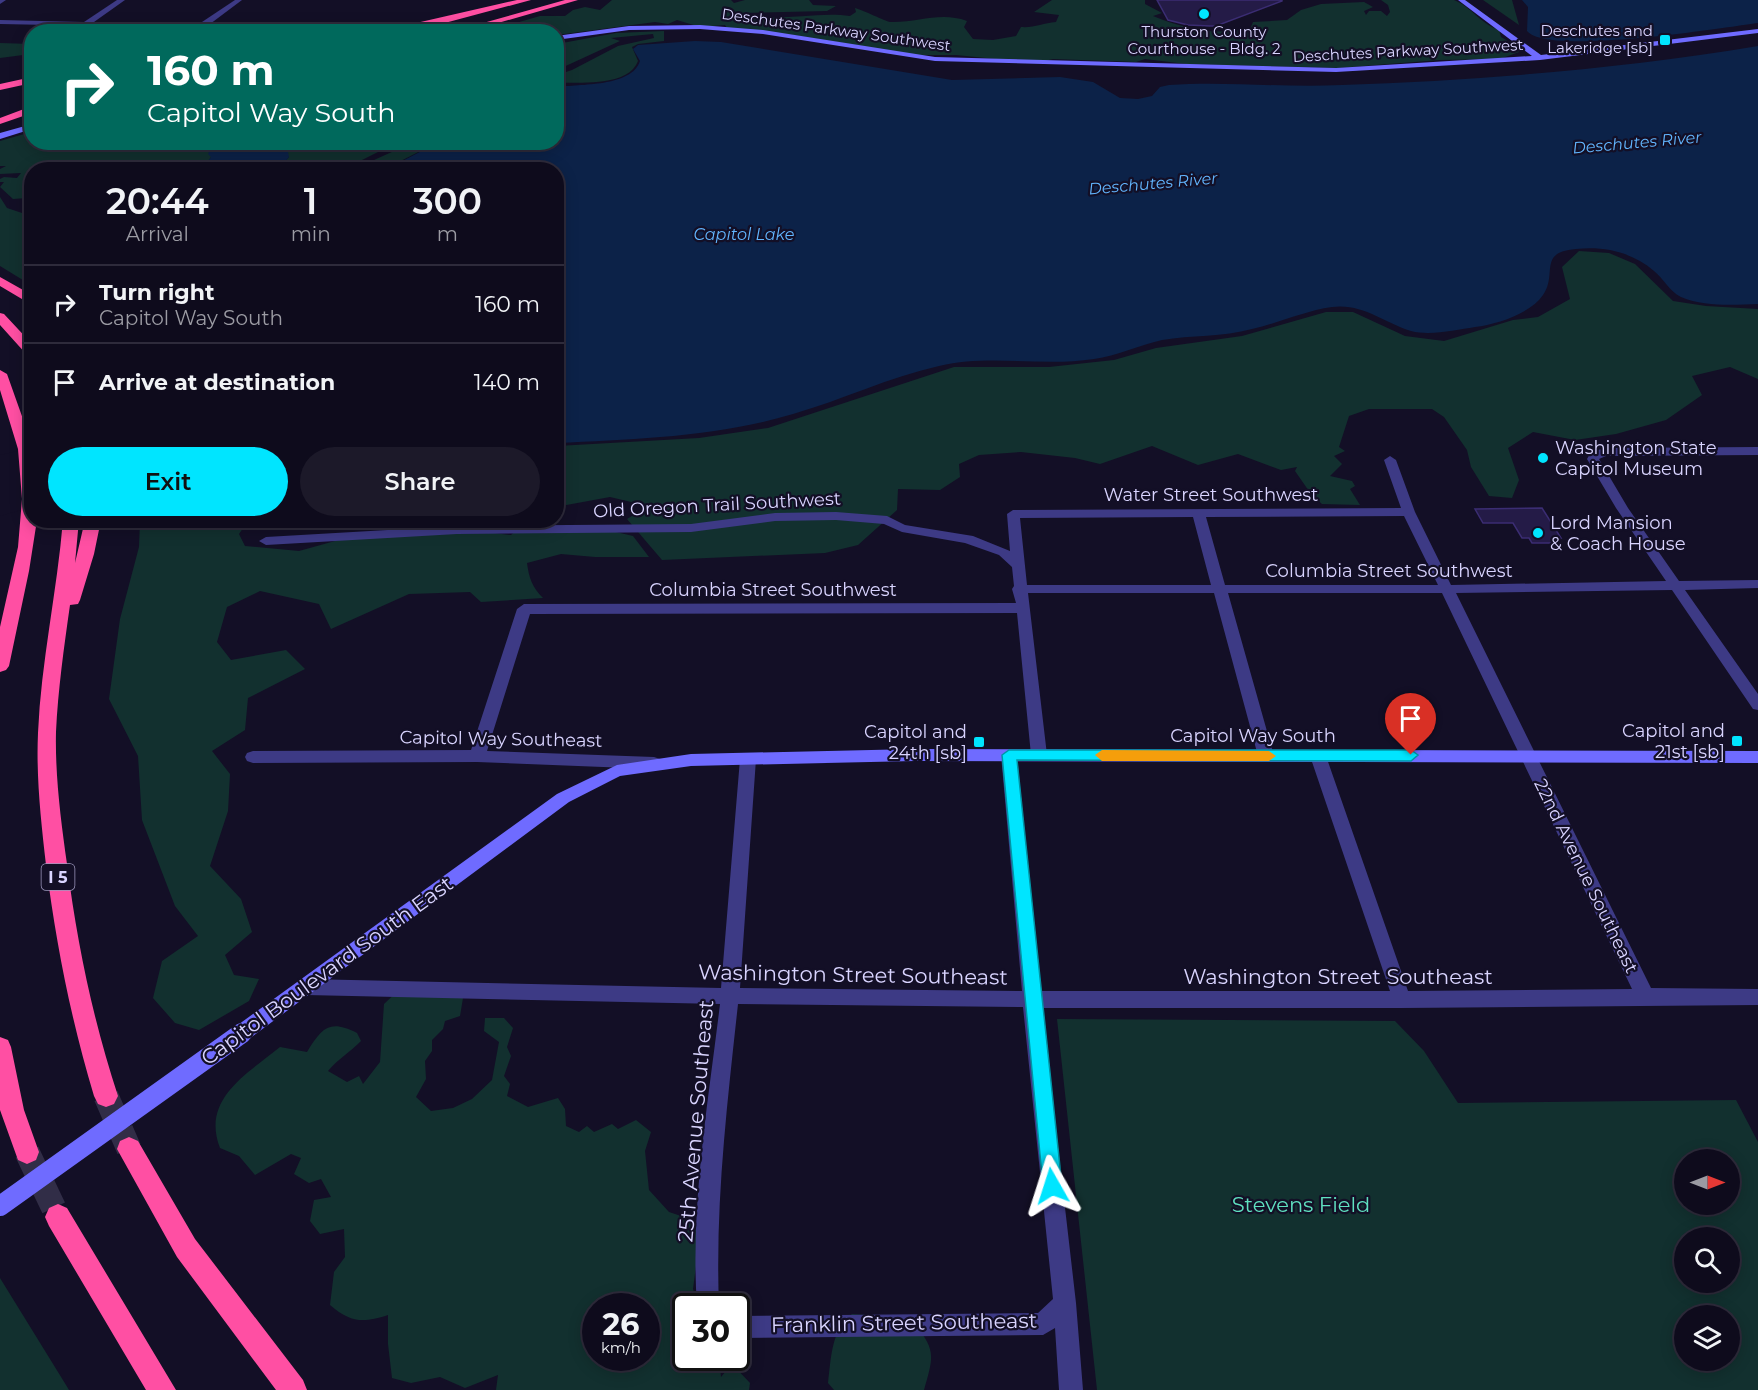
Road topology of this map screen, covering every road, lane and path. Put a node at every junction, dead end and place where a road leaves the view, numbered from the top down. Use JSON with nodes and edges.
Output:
{"nodes":[{"id":1,"x":122,"y":0,"type":"edge"},
{"id":2,"x":239,"y":0,"type":"edge"},
{"id":3,"x":527,"y":0,"type":"edge"},
{"id":4,"x":574,"y":0,"type":"edge"},
{"id":5,"x":1461,"y":0,"type":"edge"},
{"id":6,"x":0,"y":22,"type":"edge"},
{"id":7,"x":85,"y":24,"type":"joint"},
{"id":8,"x":204,"y":24,"type":"edge"},
{"id":9,"x":425,"y":24,"type":"edge"},
{"id":10,"x":485,"y":24,"type":"edge"},
{"id":11,"x":1758,"y":31,"type":"edge"},
{"id":12,"x":564,"y":37,"type":"edge"},
{"id":13,"x":1540,"y":58,"type":"junction"},
{"id":14,"x":24,"y":80,"type":"edge"},
{"id":15,"x":0,"y":85,"type":"edge"},
{"id":16,"x":24,"y":105,"type":"edge"},
{"id":17,"x":24,"y":112,"type":"edge"},
{"id":18,"x":0,"y":113,"type":"edge"},
{"id":19,"x":0,"y":121,"type":"edge"},
{"id":20,"x":24,"y":128,"type":"edge"},
{"id":21,"x":0,"y":136,"type":"edge"},
{"id":22,"x":0,"y":281,"type":"edge"},
{"id":23,"x":24,"y":296,"type":"edge"},
{"id":24,"x":0,"y":317,"type":"edge"},
{"id":25,"x":24,"y":342,"type":"edge"},
{"id":26,"x":0,"y":374,"type":"edge"},
{"id":27,"x":24,"y":447,"type":"edge"},
{"id":28,"x":1758,"y":451,"type":"edge"},
{"id":29,"x":1390,"y":460,"type":"dead end"},
{"id":30,"x":1409,"y":512,"type":"junction"},
{"id":31,"x":1198,"y":513,"type":"junction"},
{"id":32,"x":26,"y":528,"type":"edge"},
{"id":33,"x":71,"y":528,"type":"edge"},
{"id":34,"x":91,"y":528,"type":"edge"},
{"id":35,"x":266,"y":541,"type":"dead end"},
{"id":36,"x":1016,"y":564,"type":"junction"},
{"id":37,"x":1758,"y":584,"type":"edge"},
{"id":38,"x":1677,"y":586,"type":"junction"},
{"id":39,"x":1019,"y":589,"type":"junction"},
{"id":40,"x":1221,"y":590,"type":"junction"},
{"id":41,"x":1446,"y":590,"type":"junction"},
{"id":42,"x":1021,"y":608,"type":"junction"},
{"id":43,"x":55,"y":653,"type":"junction"},
{"id":44,"x":0,"y":660,"type":"edge"},
{"id":45,"x":1758,"y":705,"type":"edge"},
{"id":46,"x":1009,"y":755,"type":"junction"},
{"id":47,"x":1039,"y":755,"type":"junction"},
{"id":48,"x":1526,"y":755,"type":"junction"},
{"id":49,"x":477,"y":756,"type":"junction"},
{"id":50,"x":1266,"y":756,"type":"junction"},
{"id":51,"x":1318,"y":756,"type":"junction"},
{"id":52,"x":253,"y":757,"type":"dead end"},
{"id":53,"x":1758,"y":758,"type":"edge"},
{"id":54,"x":748,"y":759,"type":"junction"},
{"id":55,"x":666,"y":764,"type":"junction"},
{"id":56,"x":306,"y":987,"type":"junction"},
{"id":57,"x":730,"y":996,"type":"junction"},
{"id":58,"x":1645,"y":996,"type":"junction"},
{"id":59,"x":1758,"y":998,"type":"edge"},
{"id":60,"x":1032,"y":1000,"type":"junction"},
{"id":61,"x":1402,"y":1000,"type":"junction"},
{"id":62,"x":0,"y":1047,"type":"edge"},
{"id":63,"x":106,"y":1096,"type":"tunnel mouth"},
{"id":64,"x":129,"y":1149,"type":"tunnel mouth"},
{"id":65,"x":27,"y":1152,"type":"tunnel mouth"},
{"id":66,"x":0,"y":1206,"type":"edge"},
{"id":67,"x":58,"y":1217,"type":"tunnel mouth"},
{"id":68,"x":707,"y":1293,"type":"edge"},
{"id":69,"x":1065,"y":1303,"type":"junction"},
{"id":70,"x":750,"y":1327,"type":"edge"},
{"id":71,"x":162,"y":1390,"type":"edge"},
{"id":72,"x":292,"y":1390,"type":"edge"},
{"id":73,"x":1071,"y":1390,"type":"edge"}],
"edges":[{"from":1,"to":7,"type":"street"},
{"from":2,"to":8,"type":"street"},
{"from":3,"to":9,"type":"highway"},
{"from":4,"to":10,"type":"highway"},
{"from":5,"to":13,"type":"street"},
{"from":6,"to":7,"type":"street"},
{"from":11,"to":13,"type":"street","name":"Deschutes Parkway Southwest"},
{"from":12,"to":13,"type":"street","name":"Deschutes Parkway Southwest"},
{"from":14,"to":15,"type":"highway"},
{"from":16,"to":18,"type":"highway"},
{"from":17,"to":19,"type":"highway"},
{"from":20,"to":21,"type":"street"},
{"from":22,"to":23,"type":"highway"},
{"from":24,"to":25,"type":"highway"},
{"from":26,"to":27,"type":"highway"},
{"from":28,"to":38,"type":"street"},
{"from":29,"to":30,"type":"street","name":"22nd Avenue Southeast"},
{"from":30,"to":31,"type":"street","name":"Water Street Southwest"},
{"from":30,"to":41,"type":"street","name":"22nd Avenue Southeast"},
{"from":31,"to":36,"type":"street","name":"Water Street Southwest"},
{"from":31,"to":40,"type":"street"},
{"from":32,"to":44,"type":"highway"},
{"from":33,"to":43,"type":"highway","number":"I 5"},
{"from":34,"to":43,"type":"highway"},
{"from":35,"to":36,"type":"street","name":"Old Oregon Trail Southwest"},
{"from":36,"to":39,"type":"street"},
{"from":37,"to":38,"type":"street","name":"Columbia Street Southwest"},
{"from":38,"to":41,"type":"street","name":"Columbia Street Southwest"},
{"from":38,"to":45,"type":"street"},
{"from":39,"to":40,"type":"street","name":"Columbia Street Southwest"},
{"from":39,"to":42,"type":"street"},
{"from":40,"to":41,"type":"street","name":"Columbia Street Southwest"},
{"from":40,"to":50,"type":"street"},
{"from":41,"to":48,"type":"street","name":"22nd Avenue Southeast"},
{"from":42,"to":47,"type":"street"},
{"from":42,"to":49,"type":"street","name":"Columbia Street Southwest"},
{"from":43,"to":63,"type":"highway","number":"I 5"},
{"from":46,"to":47,"type":"street","name":"Capitol Way South"},
{"from":46,"to":54,"type":"street","name":"Capitol Way South"},
{"from":46,"to":60,"type":"street"},
{"from":47,"to":50,"type":"street","name":"Capitol Way South"},
{"from":48,"to":51,"type":"street","name":"Capitol Way South"},
{"from":48,"to":53,"type":"street","name":"Capitol Way South"},
{"from":48,"to":58,"type":"street","name":"22nd Avenue Southeast"},
{"from":49,"to":52,"type":"street","name":"Capitol Way Southeast"},
{"from":49,"to":55,"type":"street","name":"Capitol Way Southeast"},
{"from":50,"to":51,"type":"street","name":"Capitol Way South"},
{"from":51,"to":61,"type":"street"},
{"from":54,"to":55,"type":"street","name":"Capitol Way Southeast"},
{"from":54,"to":57,"type":"street","name":"25th Avenue Southeast"},
{"from":55,"to":56,"type":"street","name":"Capitol Boulevard South East"},
{"from":56,"to":57,"type":"street","name":"Washington Street Southeast"},
{"from":56,"to":66,"type":"street","name":"Capitol Boulevard South East","bridge":true},
{"from":57,"to":60,"type":"street","name":"Washington Street Southeast"},
{"from":57,"to":68,"type":"street","name":"25th Avenue Southeast"},
{"from":58,"to":59,"type":"street","name":"Washington Street Southeast"},
{"from":58,"to":61,"type":"street","name":"Washington Street Southeast"},
{"from":60,"to":61,"type":"street","name":"Washington Street Southeast"},
{"from":60,"to":69,"type":"street"},
{"from":62,"to":65,"type":"highway"},
{"from":64,"to":72,"type":"highway"},
{"from":67,"to":71,"type":"highway"},
{"from":69,"to":70,"type":"street","name":"Franklin Street Southeast"},
{"from":69,"to":73,"type":"street"}]}
